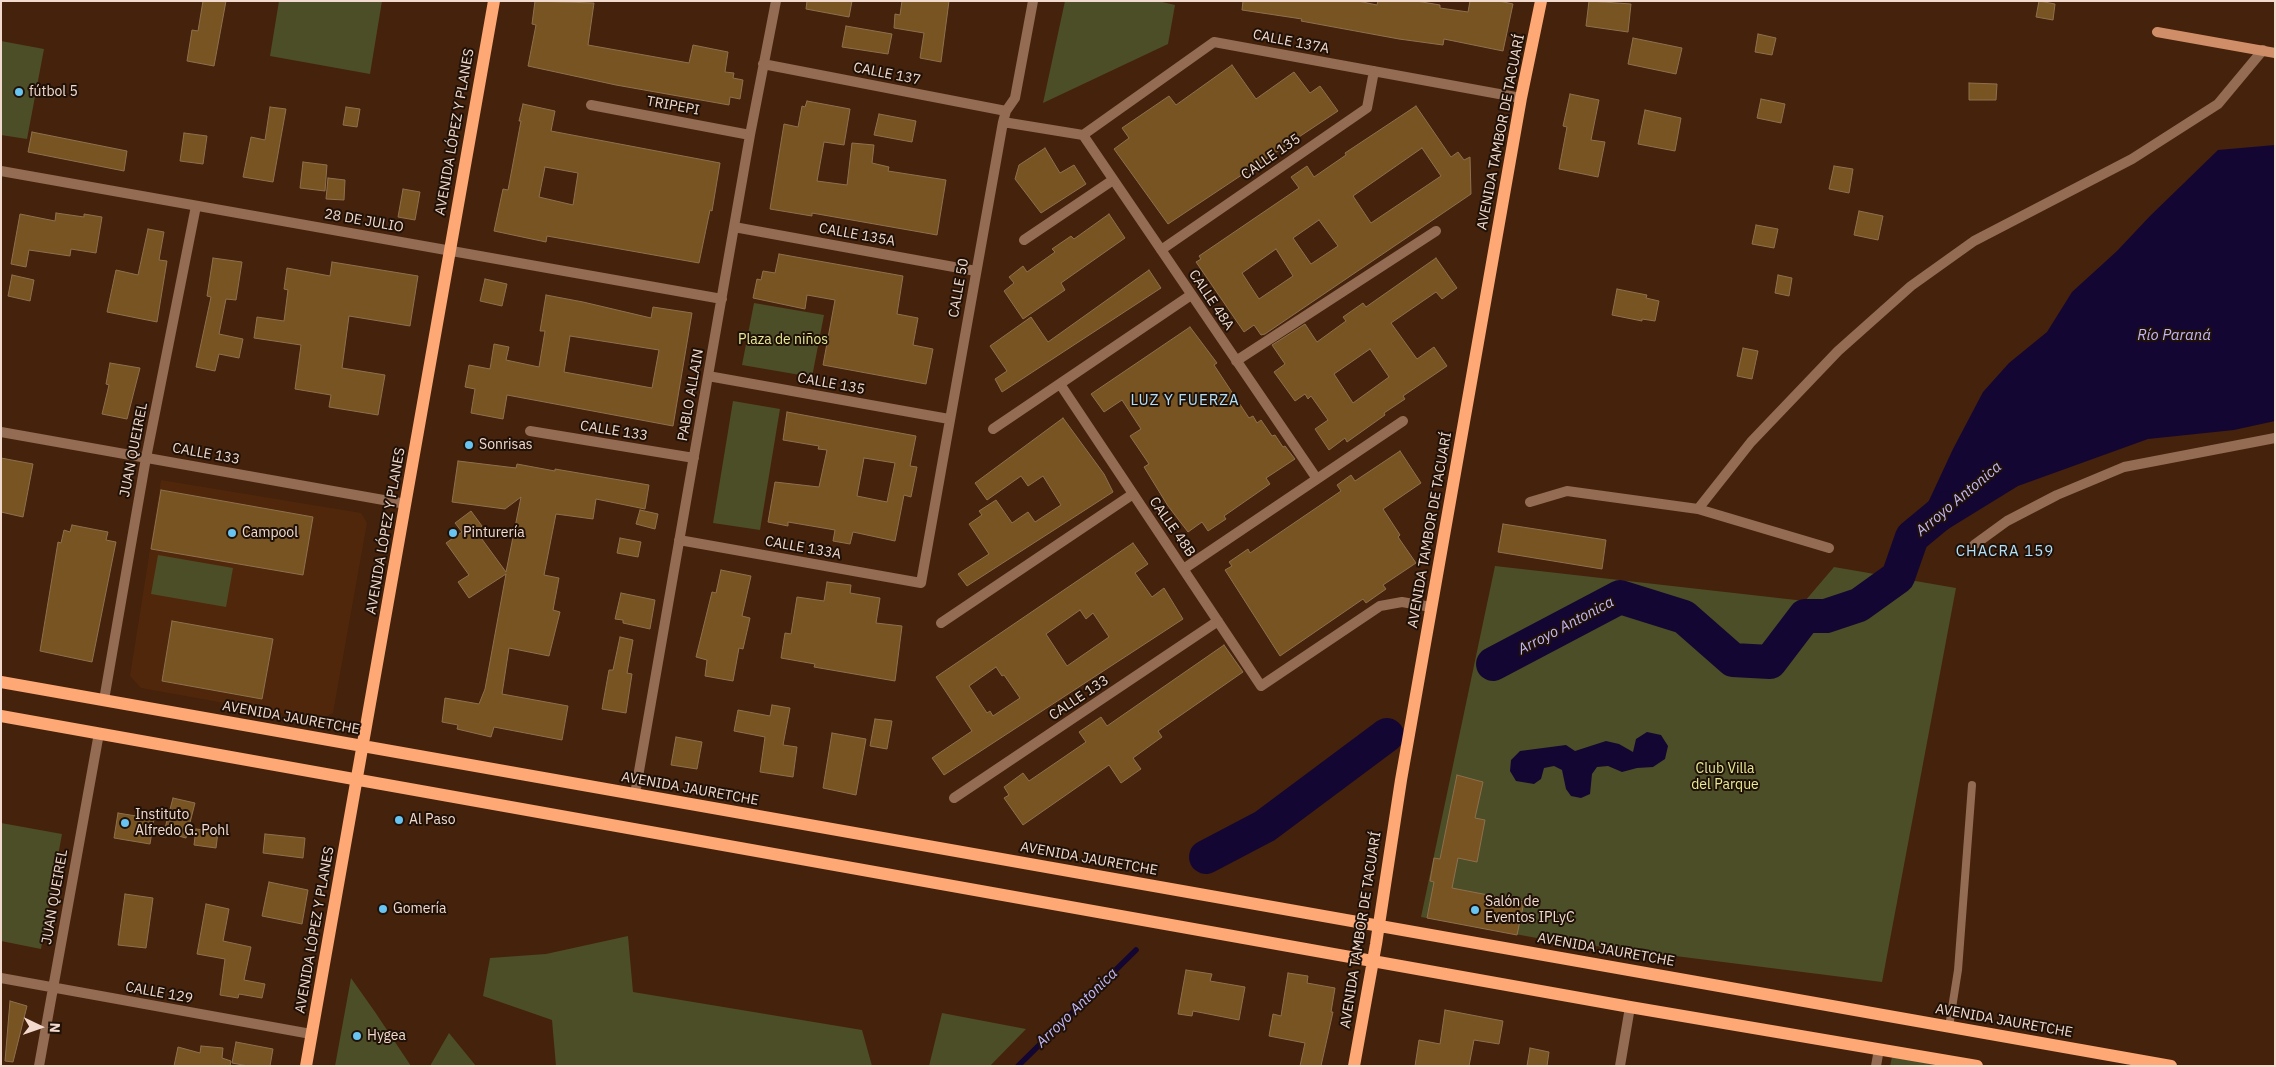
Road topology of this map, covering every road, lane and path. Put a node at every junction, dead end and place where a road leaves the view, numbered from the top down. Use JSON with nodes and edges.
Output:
{"nodes":[{"id":1,"x":494,"y":1,"type":"edge"},
{"id":2,"x":776,"y":1,"type":"edge"},
{"id":3,"x":1033,"y":1,"type":"edge"},
{"id":4,"x":1541,"y":1,"type":"edge"},
{"id":5,"x":2157,"y":32,"type":"dead end"},
{"id":6,"x":2263,"y":50,"type":"junction"},
{"id":7,"x":2275,"y":52,"type":"edge"},
{"id":8,"x":763,"y":64,"type":"junction"},
{"id":9,"x":1374,"y":71,"type":"junction"},
{"id":10,"x":1521,"y":98,"type":"junction"},
{"id":11,"x":591,"y":105,"type":"dead end"},
{"id":12,"x":1006,"y":110,"type":"junction"},
{"id":13,"x":1003,"y":122,"type":"junction"},
{"id":14,"x":750,"y":135,"type":"junction"},
{"id":15,"x":1083,"y":135,"type":"junction"},
{"id":16,"x":1,"y":171,"type":"edge"},
{"id":17,"x":1114,"y":180,"type":"junction"},
{"id":18,"x":196,"y":206,"type":"junction"},
{"id":19,"x":734,"y":227,"type":"junction"},
{"id":20,"x":1436,"y":232,"type":"dead end"},
{"id":21,"x":1024,"y":240,"type":"dead end"},
{"id":22,"x":450,"y":250,"type":"junction"},
{"id":23,"x":1161,"y":250,"type":"junction"},
{"id":24,"x":976,"y":271,"type":"junction"},
{"id":25,"x":1191,"y":295,"type":"junction"},
{"id":26,"x":722,"y":299,"type":"junction"},
{"id":27,"x":1236,"y":361,"type":"junction"},
{"id":28,"x":708,"y":376,"type":"junction"},
{"id":29,"x":1060,"y":384,"type":"junction"},
{"id":30,"x":949,"y":419,"type":"junction"},
{"id":31,"x":1403,"y":421,"type":"dead end"},
{"id":32,"x":993,"y":429,"type":"dead end"},
{"id":33,"x":530,"y":431,"type":"dead end"},
{"id":34,"x":1,"y":432,"type":"edge"},
{"id":35,"x":2275,"y":438,"type":"edge"},
{"id":36,"x":146,"y":458,"type":"junction"},
{"id":37,"x":694,"y":458,"type":"junction"},
{"id":38,"x":1317,"y":479,"type":"junction"},
{"id":39,"x":1132,"y":494,"type":"junction"},
{"id":40,"x":1530,"y":502,"type":"dead end"},
{"id":41,"x":406,"y":504,"type":"junction"},
{"id":42,"x":1698,"y":509,"type":"junction"},
{"id":43,"x":679,"y":540,"type":"junction"},
{"id":44,"x":1974,"y":545,"type":"dead end"},
{"id":45,"x":1829,"y":548,"type":"dead end"},
{"id":46,"x":1185,"y":568,"type":"junction"},
{"id":47,"x":921,"y":583,"type":"joint"},
{"id":48,"x":1431,"y":608,"type":"junction"},
{"id":49,"x":1218,"y":621,"type":"junction"},
{"id":50,"x":941,"y":623,"type":"dead end"},
{"id":51,"x":1,"y":682,"type":"edge"},
{"id":52,"x":104,"y":700,"type":"junction"},
{"id":53,"x":1,"y":716,"type":"edge"},
{"id":54,"x":99,"y":733,"type":"junction"},
{"id":55,"x":363,"y":746,"type":"junction"},
{"id":56,"x":356,"y":779,"type":"junction"},
{"id":57,"x":1972,"y":785,"type":"dead end"},
{"id":58,"x":634,"y":794,"type":"junction"},
{"id":59,"x":954,"y":798,"type":"dead end"},
{"id":60,"x":1378,"y":925,"type":"junction"},
{"id":61,"x":1373,"y":960,"type":"junction"},
{"id":62,"x":1,"y":978,"type":"edge"},
{"id":63,"x":53,"y":987,"type":"junction"},
{"id":64,"x":1630,"y":1006,"type":"junction"},
{"id":65,"x":1949,"y":1027,"type":"junction"},
{"id":66,"x":311,"y":1034,"type":"junction"},
{"id":67,"x":1879,"y":1049,"type":"junction"},
{"id":68,"x":39,"y":1066,"type":"edge"},
{"id":69,"x":306,"y":1066,"type":"edge"},
{"id":70,"x":1354,"y":1066,"type":"edge"},
{"id":71,"x":1620,"y":1066,"type":"edge"},
{"id":72,"x":1876,"y":1066,"type":"edge"},
{"id":73,"x":1977,"y":1066,"type":"edge"},
{"id":74,"x":2171,"y":1066,"type":"edge"}],
"edges":[{"from":1,"to":22,"type":"main road","name":"AVENIDA LÓPEZ Y PLANES"},
{"from":2,"to":8,"type":"street","name":"PABLO ALLAIN"},
{"from":3,"to":12,"type":"street","name":"CALLE 50"},
{"from":4,"to":10,"type":"main road","name":"AVENIDA TAMBOR DE TACUARÍ"},
{"from":5,"to":6,"type":"main road"},
{"from":6,"to":7,"type":"main road"},
{"from":6,"to":42,"type":"street"},
{"from":8,"to":12,"type":"street","name":"CALLE 137"},
{"from":8,"to":14,"type":"street","name":"PABLO ALLAIN"},
{"from":9,"to":10,"type":"street","name":"CALLE 137A"},
{"from":9,"to":15,"type":"street","name":"CALLE 137A"},
{"from":9,"to":23,"type":"street","name":"CALLE 135"},
{"from":10,"to":48,"type":"main road","name":"AVENIDA TAMBOR DE TACUARÍ"},
{"from":11,"to":14,"type":"street","name":"TRIPEPI"},
{"from":12,"to":13,"type":"street","name":"CALLE 50"},
{"from":13,"to":15,"type":"street"},
{"from":13,"to":24,"type":"street","name":"CALLE 50"},
{"from":14,"to":19,"type":"street","name":"PABLO ALLAIN"},
{"from":15,"to":17,"type":"street","name":"CALLE 48A"},
{"from":16,"to":18,"type":"street","name":"28 DE JULIO"},
{"from":17,"to":21,"type":"street"},
{"from":17,"to":23,"type":"street","name":"CALLE 48A"},
{"from":18,"to":22,"type":"street","name":"28 DE JULIO"},
{"from":18,"to":36,"type":"street","name":"JUAN QUEIREL"},
{"from":19,"to":24,"type":"street","name":"CALLE 135A"},
{"from":19,"to":26,"type":"street","name":"PABLO ALLAIN"},
{"from":20,"to":27,"type":"street"},
{"from":22,"to":26,"type":"street","name":"28 DE JULIO"},
{"from":22,"to":41,"type":"main road","name":"AVENIDA LÓPEZ Y PLANES"},
{"from":23,"to":25,"type":"street","name":"CALLE 48A"},
{"from":24,"to":30,"type":"street","name":"CALLE 50"},
{"from":25,"to":27,"type":"street","name":"CALLE 48A"},
{"from":25,"to":29,"type":"street"},
{"from":26,"to":28,"type":"street","name":"PABLO ALLAIN"},
{"from":27,"to":38,"type":"street","name":"CALLE 48A"},
{"from":28,"to":30,"type":"street","name":"CALLE 135"},
{"from":28,"to":37,"type":"street","name":"PABLO ALLAIN"},
{"from":29,"to":32,"type":"street"},
{"from":29,"to":39,"type":"street","name":"CALLE 48B"},
{"from":30,"to":47,"type":"street","name":"CALLE 50"},
{"from":31,"to":38,"type":"street"},
{"from":33,"to":37,"type":"street","name":"CALLE 133"},
{"from":34,"to":36,"type":"street","name":"CALLE 133"},
{"from":35,"to":44,"type":"street"},
{"from":36,"to":41,"type":"street","name":"CALLE 133"},
{"from":36,"to":52,"type":"street","name":"JUAN QUEIREL"},
{"from":37,"to":43,"type":"street","name":"PABLO ALLAIN"},
{"from":38,"to":46,"type":"street"},
{"from":39,"to":46,"type":"street","name":"CALLE 48B"},
{"from":39,"to":50,"type":"street"},
{"from":40,"to":42,"type":"street"},
{"from":41,"to":55,"type":"main road","name":"AVENIDA LÓPEZ Y PLANES"},
{"from":42,"to":45,"type":"street"},
{"from":43,"to":47,"type":"street","name":"CALLE 133A"},
{"from":43,"to":58,"type":"street","name":"PABLO ALLAIN"},
{"from":46,"to":49,"type":"street","name":"CALLE 48B"},
{"from":48,"to":49,"type":"street","name":"CALLE 48B"},
{"from":48,"to":60,"type":"main road","name":"AVENIDA TAMBOR DE TACUARÍ"},
{"from":49,"to":59,"type":"street","name":"CALLE 133"},
{"from":51,"to":52,"type":"main road","name":"AVENIDA JAURETCHE"},
{"from":52,"to":55,"type":"main road","name":"AVENIDA JAURETCHE"},
{"from":53,"to":54,"type":"main road"},
{"from":54,"to":56,"type":"main road"},
{"from":54,"to":63,"type":"street","name":"JUAN QUEIREL"},
{"from":55,"to":56,"type":"main road","name":"AVENIDA LÓPEZ Y PLANES"},
{"from":55,"to":58,"type":"main road","name":"AVENIDA JAURETCHE"},
{"from":56,"to":61,"type":"main road"},
{"from":56,"to":66,"type":"main road","name":"AVENIDA LÓPEZ Y PLANES"},
{"from":57,"to":65,"type":"lane"},
{"from":58,"to":60,"type":"main road","name":"AVENIDA JAURETCHE"},
{"from":60,"to":61,"type":"main road","name":"AVENIDA TAMBOR DE TACUARÍ"},
{"from":60,"to":65,"type":"main road","name":"AVENIDA JAURETCHE"},
{"from":61,"to":64,"type":"main road"},
{"from":61,"to":70,"type":"main road","name":"AVENIDA TAMBOR DE TACUARÍ"},
{"from":62,"to":63,"type":"street","name":"CALLE 129"},
{"from":63,"to":66,"type":"street","name":"CALLE 129"},
{"from":63,"to":68,"type":"street","name":"JUAN QUEIREL"},
{"from":64,"to":67,"type":"main road"},
{"from":64,"to":71,"type":"street"},
{"from":65,"to":74,"type":"main road","name":"AVENIDA JAURETCHE"},
{"from":66,"to":69,"type":"main road","name":"AVENIDA LÓPEZ Y PLANES"},
{"from":67,"to":72,"type":"street"},
{"from":67,"to":73,"type":"main road"}]}
